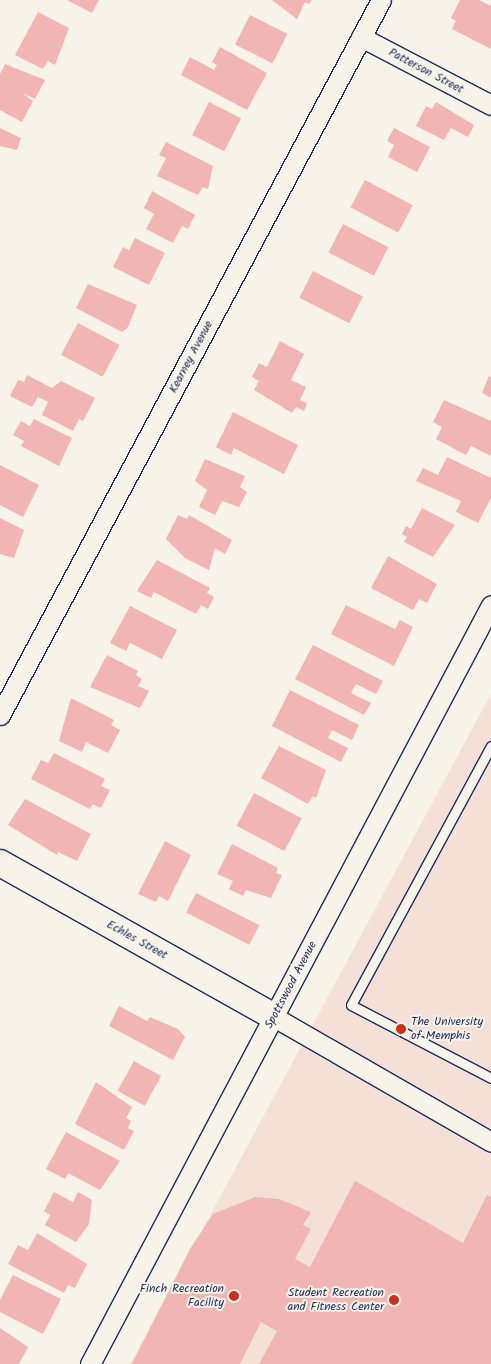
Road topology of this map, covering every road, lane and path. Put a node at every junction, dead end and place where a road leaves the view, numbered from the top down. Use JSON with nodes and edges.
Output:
{"nodes":[{"id":1,"x":381,"y":0,"type":"edge"},
{"id":2,"x":361,"y":37,"type":"junction"},
{"id":3,"x":491,"y":105,"type":"edge"},
{"id":4,"x":490,"y":609,"type":"edge"},
{"id":5,"x":0,"y":714,"type":"edge"},
{"id":6,"x":491,"y":746,"type":"edge"},
{"id":7,"x":0,"y":863,"type":"edge"},
{"id":8,"x":274,"y":1016,"type":"junction"},
{"id":9,"x":491,"y":1078,"type":"edge"},
{"id":10,"x":491,"y":1142,"type":"edge"},
{"id":11,"x":90,"y":1364,"type":"edge"}],
"edges":[{"from":1,"to":2,"type":"street","name":"Kearney Avenue"},
{"from":2,"to":3,"type":"street","name":"Patterson Street"},
{"from":2,"to":5,"type":"street","name":"Kearney Avenue"},
{"from":4,"to":8,"type":"street","name":"Spottswood Avenue"},
{"from":6,"to":9,"type":"lane"},
{"from":7,"to":8,"type":"street","name":"Echles Street"},
{"from":8,"to":10,"type":"street"},
{"from":8,"to":11,"type":"street","name":"Spottswood Avenue"}]}
